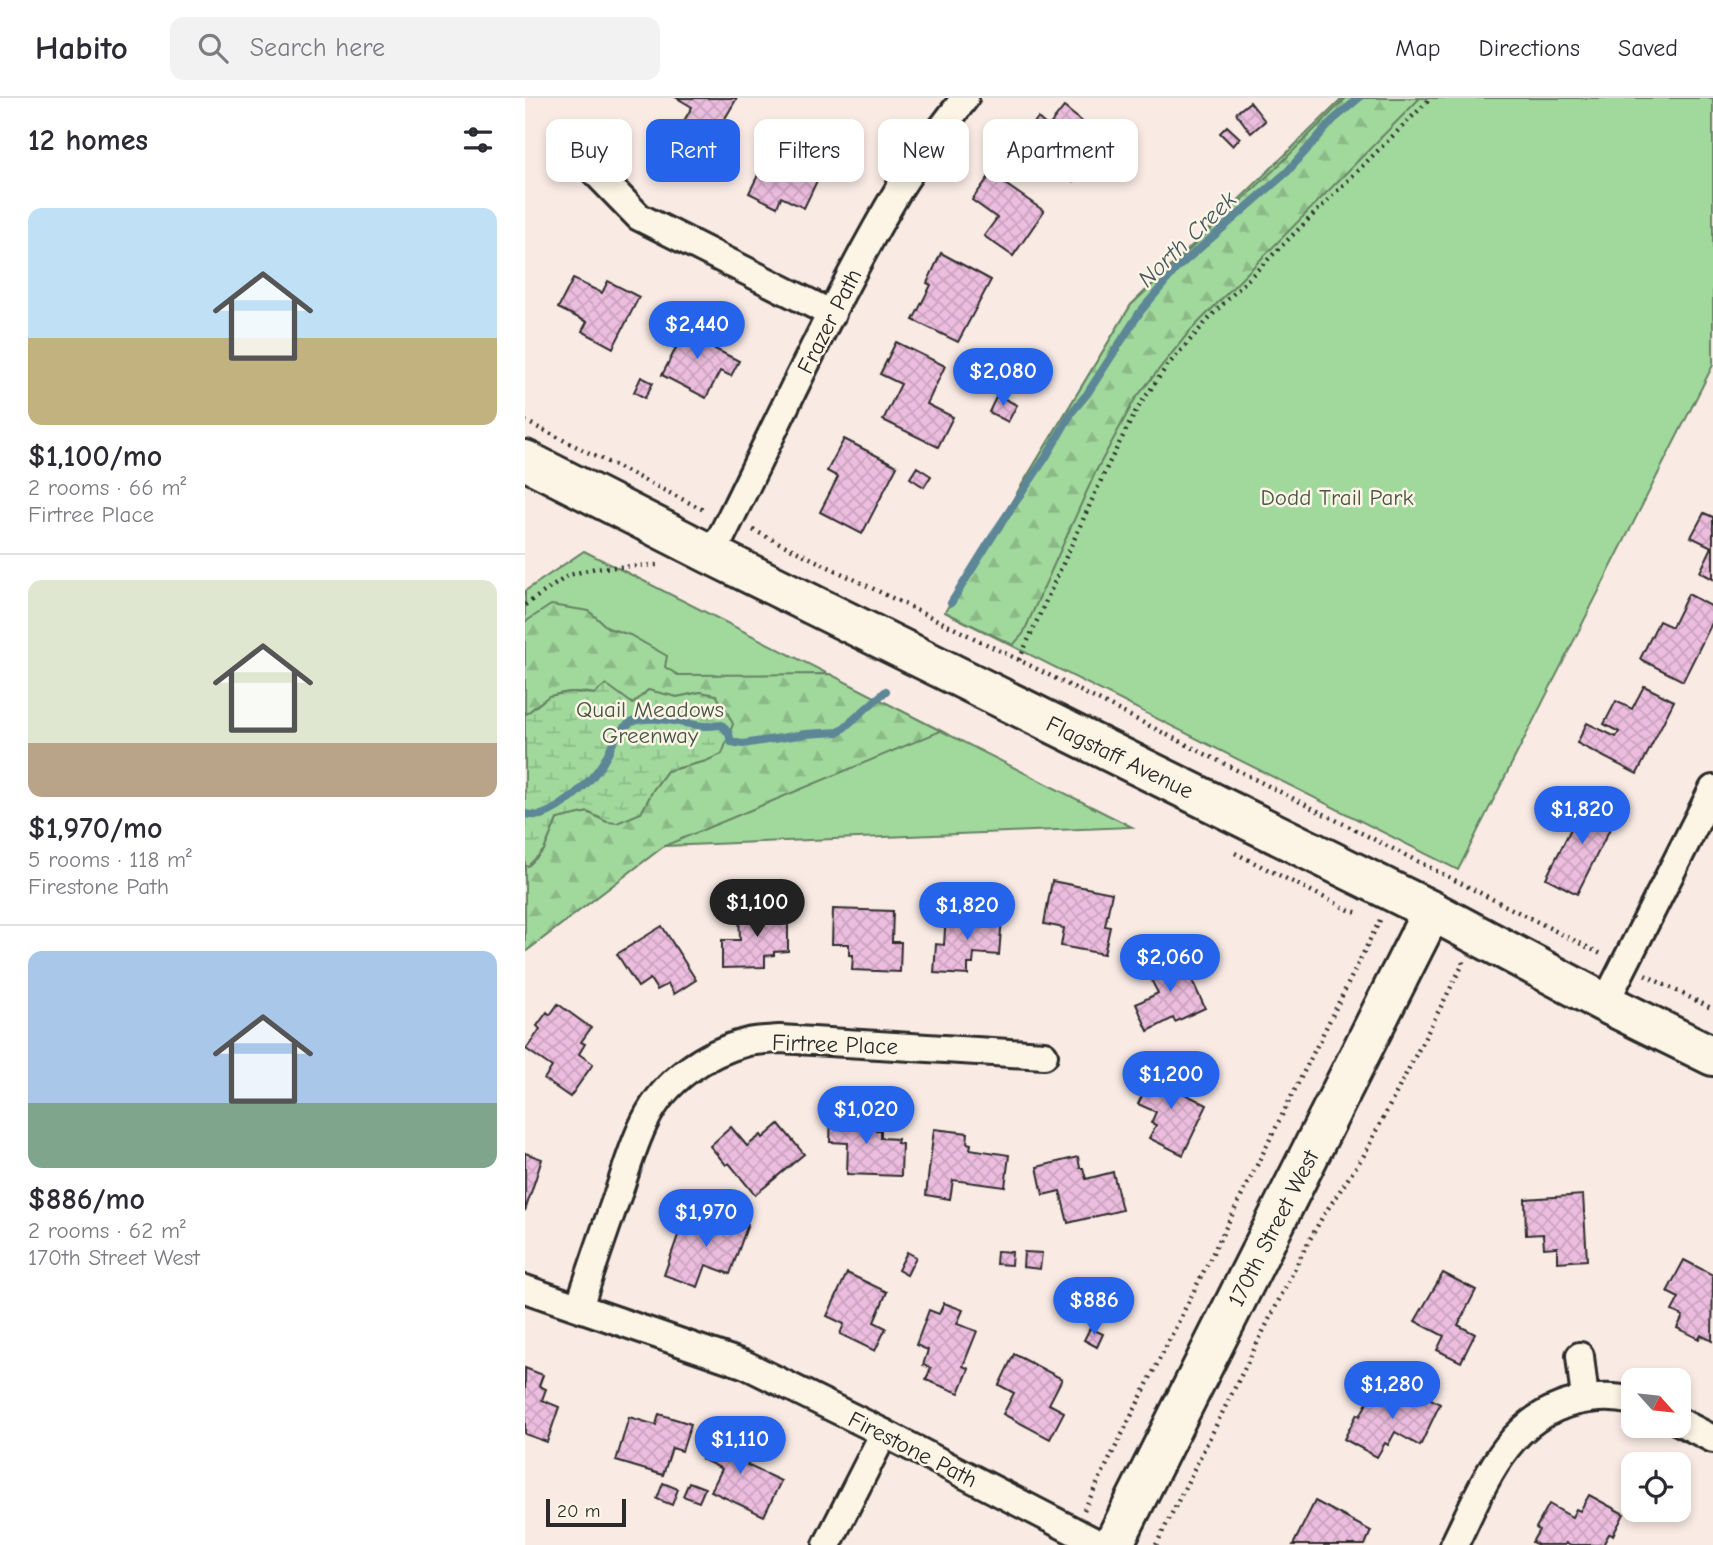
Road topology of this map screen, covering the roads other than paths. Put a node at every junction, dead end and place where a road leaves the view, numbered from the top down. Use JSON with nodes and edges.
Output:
{"nodes":[{"id":1,"x":965,"y":98,"type":"edge"},
{"id":2,"x":605,"y":182,"type":"edge"},
{"id":3,"x":832,"y":314,"type":"junction"},
{"id":4,"x":525,"y":460,"type":"edge"},
{"id":5,"x":712,"y":555,"type":"junction"},
{"id":6,"x":1713,"y":789,"type":"edge"},
{"id":7,"x":1432,"y":911,"type":"junction"},
{"id":8,"x":1605,"y":1003,"type":"junction"},
{"id":9,"x":1044,"y":1055,"type":"dead end"},
{"id":10,"x":1713,"y":1056,"type":"edge"},
{"id":11,"x":525,"y":1289,"type":"edge"},
{"id":12,"x":579,"y":1307,"type":"junction"},
{"id":13,"x":1580,"y":1356,"type":"dead end"},
{"id":14,"x":1585,"y":1399,"type":"junction"},
{"id":15,"x":1621,"y":1399,"type":"edge"},
{"id":16,"x":1691,"y":1427,"type":"edge"},
{"id":17,"x":884,"y":1433,"type":"junction"},
{"id":18,"x":1713,"y":1438,"type":"edge"},
{"id":19,"x":827,"y":1545,"type":"edge"},
{"id":20,"x":1101,"y":1545,"type":"edge"},
{"id":21,"x":1114,"y":1545,"type":"edge"},
{"id":22,"x":1454,"y":1545,"type":"edge"}],
"edges":[{"from":1,"to":3,"type":"street","name":"Frazer Path"},
{"from":2,"to":3,"type":"street"},
{"from":3,"to":5,"type":"street","name":"Frazer Path"},
{"from":4,"to":5,"type":"street","name":"Flagstaff Avenue"},
{"from":5,"to":7,"type":"street","name":"Flagstaff Avenue"},
{"from":6,"to":8,"type":"street"},
{"from":7,"to":8,"type":"street","name":"Flagstaff Avenue"},
{"from":7,"to":21,"type":"street","name":"170th Street West"},
{"from":8,"to":10,"type":"street","name":"Flagstaff Avenue"},
{"from":9,"to":12,"type":"street","name":"Firtree Place"},
{"from":11,"to":12,"type":"street","name":"Firestone Path"},
{"from":12,"to":17,"type":"street","name":"Firestone Path"},
{"from":13,"to":14,"type":"street"},
{"from":14,"to":15,"type":"street"},
{"from":14,"to":22,"type":"street"},
{"from":16,"to":18,"type":"street"},
{"from":17,"to":19,"type":"street"},
{"from":17,"to":20,"type":"street","name":"Firestone Path"}]}
